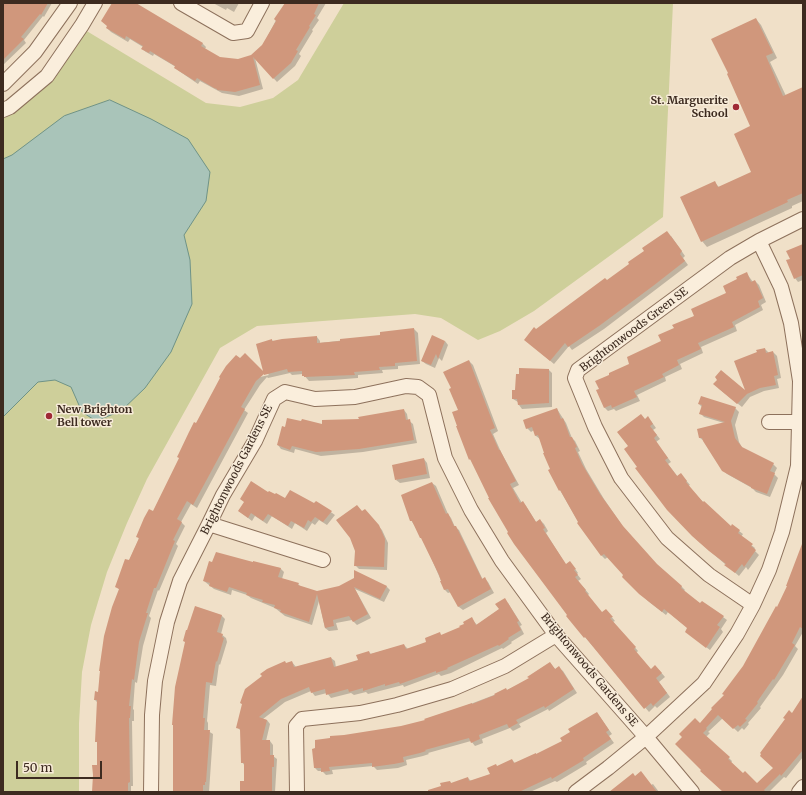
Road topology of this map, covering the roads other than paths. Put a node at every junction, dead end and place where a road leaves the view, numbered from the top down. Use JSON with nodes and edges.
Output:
{"nodes":[{"id":1,"x":70,"y":3,"type":"edge"},
{"id":2,"x":95,"y":3,"type":"edge"},
{"id":3,"x":181,"y":3,"type":"edge"},
{"id":4,"x":262,"y":3,"type":"edge"},
{"id":5,"x":3,"y":84,"type":"edge"},
{"id":6,"x":3,"y":110,"type":"edge"},
{"id":7,"x":803,"y":218,"type":"edge"},
{"id":8,"x":759,"y":241,"type":"junction"},
{"id":9,"x":769,"y":422,"type":"dead end"},
{"id":10,"x":799,"y":422,"type":"junction"},
{"id":11,"x":209,"y":524,"type":"junction"},
{"id":12,"x":323,"y":560,"type":"dead end"},
{"id":13,"x":753,"y":605,"type":"junction"},
{"id":14,"x":556,"y":636,"type":"junction"},
{"id":15,"x":646,"y":737,"type":"junction"},
{"id":16,"x":803,"y":787,"type":"edge"},
{"id":17,"x":151,"y":792,"type":"edge"},
{"id":18,"x":297,"y":792,"type":"edge"},
{"id":19,"x":576,"y":792,"type":"edge"},
{"id":20,"x":692,"y":792,"type":"edge"},
{"id":21,"x":799,"y":792,"type":"edge"}],
"edges":[{"from":1,"to":5,"type":"street"},
{"from":2,"to":6,"type":"street"},
{"from":3,"to":4,"type":"street"},
{"from":7,"to":8,"type":"street","name":"Brightonwoods Green SE"},
{"from":8,"to":10,"type":"street"},
{"from":8,"to":13,"type":"street","name":"Brightonwoods Green SE"},
{"from":9,"to":10,"type":"street"},
{"from":10,"to":13,"type":"street"},
{"from":11,"to":12,"type":"street"},
{"from":11,"to":14,"type":"street","name":"Brightonwoods Gardens SE"},
{"from":11,"to":17,"type":"street","name":"Brightonwoods Gardens SE"},
{"from":13,"to":15,"type":"street"},
{"from":14,"to":15,"type":"street","name":"Brightonwoods Gardens SE"},
{"from":14,"to":18,"type":"street"},
{"from":15,"to":19,"type":"street"},
{"from":15,"to":20,"type":"street","name":"Brightonwoods Gardens SE"},
{"from":16,"to":21,"type":"street"}]}
